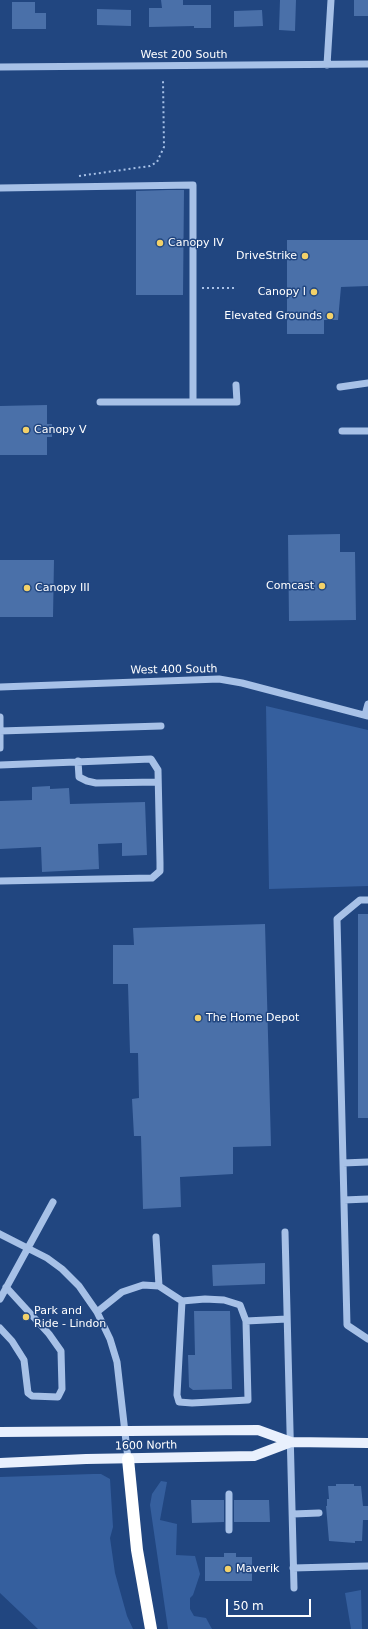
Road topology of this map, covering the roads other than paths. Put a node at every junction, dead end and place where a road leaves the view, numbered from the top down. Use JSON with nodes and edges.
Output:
{"nodes":[{"id":1,"x":331,"y":0,"type":"edge"},
{"id":2,"x":368,"y":64,"type":"edge"},
{"id":3,"x":327,"y":65,"type":"junction"},
{"id":4,"x":0,"y":68,"type":"edge"},
{"id":5,"x":0,"y":188,"type":"edge"},
{"id":6,"x":368,"y":383,"type":"edge"},
{"id":7,"x":236,"y":385,"type":"dead end"},
{"id":8,"x":340,"y":387,"type":"dead end"},
{"id":9,"x":100,"y":402,"type":"dead end"},
{"id":10,"x":193,"y":402,"type":"junction"},
{"id":11,"x":342,"y":431,"type":"dead end"},
{"id":12,"x":368,"y":431,"type":"edge"},
{"id":13,"x":0,"y":687,"type":"edge"},
{"id":14,"x":368,"y":704,"type":"edge"},
{"id":15,"x":366,"y":715,"type":"edge"},
{"id":16,"x":0,"y":717,"type":"edge"},
{"id":17,"x":161,"y":726,"type":"dead end"},
{"id":18,"x":0,"y":732,"type":"edge"},
{"id":19,"x":0,"y":748,"type":"edge"},
{"id":20,"x":78,"y":761,"type":"junction"},
{"id":21,"x":0,"y":764,"type":"edge"},
{"id":22,"x":158,"y":782,"type":"junction"},
{"id":23,"x":0,"y":881,"type":"edge"},
{"id":24,"x":368,"y":900,"type":"edge"},
{"id":25,"x":368,"y":1162,"type":"edge"},
{"id":26,"x":343,"y":1163,"type":"junction"},
{"id":27,"x":368,"y":1199,"type":"edge"},
{"id":28,"x":344,"y":1200,"type":"junction"},
{"id":29,"x":53,"y":1202,"type":"dead end"},
{"id":30,"x":285,"y":1232,"type":"dead end"},
{"id":31,"x":0,"y":1234,"type":"edge"},
{"id":32,"x":156,"y":1237,"type":"dead end"},
{"id":33,"x":29,"y":1248,"type":"junction"},
{"id":34,"x":159,"y":1286,"type":"junction"},
{"id":35,"x":6,"y":1287,"type":"junction"},
{"id":36,"x":1,"y":1296,"type":"edge"},
{"id":37,"x":182,"y":1301,"type":"junction"},
{"id":38,"x":97,"y":1312,"type":"junction"},
{"id":39,"x":288,"y":1319,"type":"junction"},
{"id":40,"x":246,"y":1321,"type":"junction"},
{"id":41,"x":0,"y":1328,"type":"edge"},
{"id":42,"x":368,"y":1339,"type":"edge"},
{"id":43,"x":125,"y":1430,"type":"junction"},
{"id":44,"x":0,"y":1432,"type":"edge"},
{"id":45,"x":290,"y":1442,"type":"junction"},
{"id":46,"x":368,"y":1443,"type":"edge"},
{"id":47,"x":128,"y":1459,"type":"junction"},
{"id":48,"x":0,"y":1463,"type":"edge"},
{"id":49,"x":229,"y":1494,"type":"dead end"},
{"id":50,"x":319,"y":1513,"type":"dead end"},
{"id":51,"x":293,"y":1514,"type":"junction"},
{"id":52,"x":229,"y":1530,"type":"dead end"},
{"id":53,"x":368,"y":1566,"type":"edge"},
{"id":54,"x":293,"y":1568,"type":"junction"},
{"id":55,"x":294,"y":1588,"type":"dead end"},
{"id":56,"x":151,"y":1629,"type":"edge"}],
"edges":[{"from":1,"to":3,"type":"street"},
{"from":2,"to":3,"type":"street","name":"West 200 South"},
{"from":3,"to":4,"type":"street","name":"West 200 South"},
{"from":5,"to":10,"type":"street"},
{"from":6,"to":8,"type":"street"},
{"from":7,"to":10,"type":"street"},
{"from":9,"to":10,"type":"street"},
{"from":11,"to":12,"type":"street"},
{"from":13,"to":15,"type":"street","name":"West 400 South"},
{"from":14,"to":15,"type":"street"},
{"from":16,"to":18,"type":"street"},
{"from":17,"to":18,"type":"street"},
{"from":18,"to":19,"type":"street"},
{"from":20,"to":21,"type":"street"},
{"from":20,"to":22,"type":"street"},
{"from":20,"to":22,"type":"street"},
{"from":22,"to":23,"type":"street"},
{"from":24,"to":26,"type":"street"},
{"from":25,"to":26,"type":"street"},
{"from":26,"to":28,"type":"street"},
{"from":27,"to":28,"type":"street"},
{"from":28,"to":42,"type":"street"},
{"from":29,"to":33,"type":"street"},
{"from":30,"to":39,"type":"street"},
{"from":31,"to":33,"type":"street"},
{"from":32,"to":34,"type":"street"},
{"from":33,"to":35,"type":"street"},
{"from":33,"to":38,"type":"street"},
{"from":34,"to":37,"type":"street"},
{"from":34,"to":38,"type":"street"},
{"from":35,"to":36,"type":"street"},
{"from":35,"to":41,"type":"street"},
{"from":37,"to":40,"type":"street"},
{"from":37,"to":40,"type":"street"},
{"from":38,"to":43,"type":"street"},
{"from":39,"to":40,"type":"street"},
{"from":39,"to":45,"type":"street"},
{"from":43,"to":44,"type":"main road","name":"1600 North"},
{"from":43,"to":45,"type":"main road","name":"1600 North"},
{"from":43,"to":47,"type":"street"},
{"from":45,"to":46,"type":"main road","name":"1600 North"},
{"from":45,"to":47,"type":"main road","name":"1600 North"},
{"from":45,"to":51,"type":"street"},
{"from":47,"to":48,"type":"main road","name":"1600 North"},
{"from":47,"to":56,"type":"highway"},
{"from":49,"to":52,"type":"street"},
{"from":50,"to":51,"type":"street"},
{"from":51,"to":54,"type":"street"},
{"from":53,"to":54,"type":"street"},
{"from":54,"to":55,"type":"street"}]}
